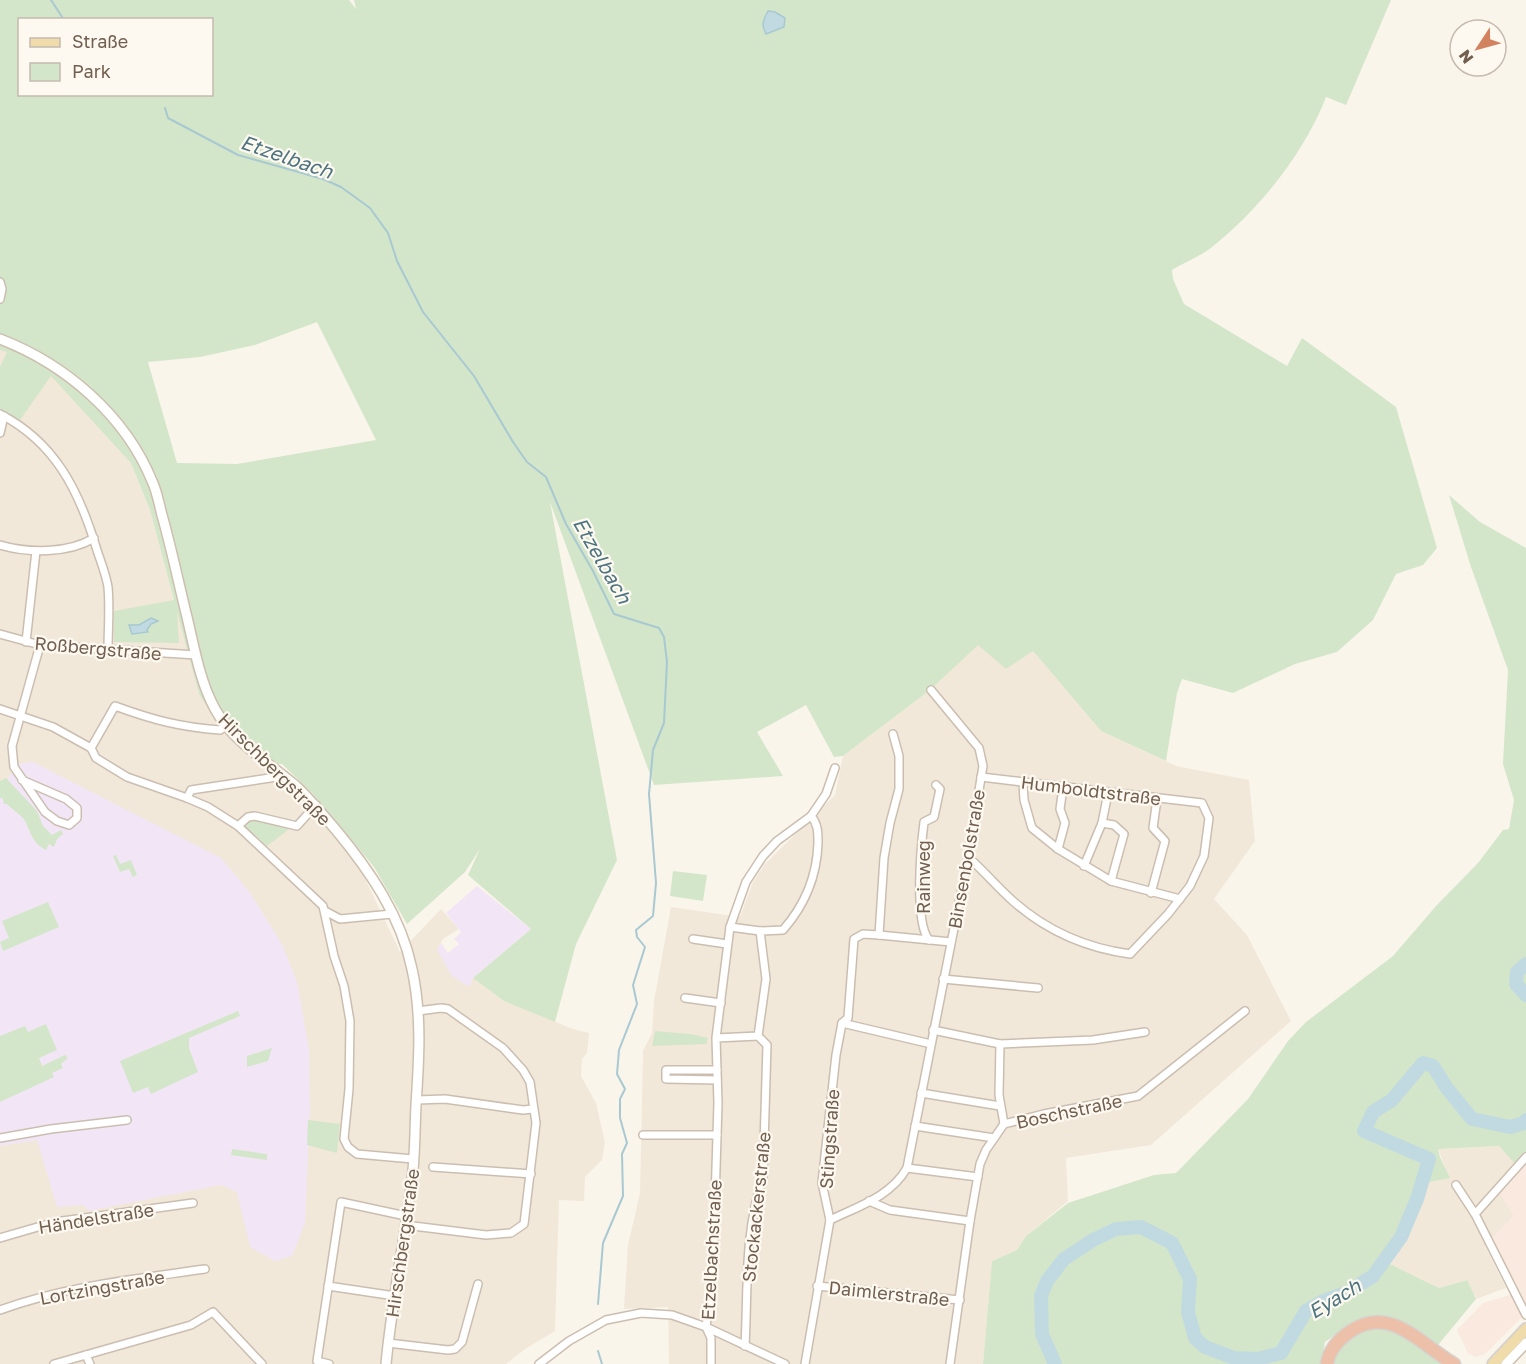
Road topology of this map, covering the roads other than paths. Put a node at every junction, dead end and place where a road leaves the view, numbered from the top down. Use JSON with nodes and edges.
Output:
{"nodes":[{"id":1,"x":0,"y":282,"type":"edge"},
{"id":2,"x":0,"y":299,"type":"edge"},
{"id":3,"x":0,"y":339,"type":"edge"},
{"id":4,"x":2,"y":415,"type":"edge"},
{"id":5,"x":0,"y":433,"type":"edge"},
{"id":6,"x":93,"y":538,"type":"junction"},
{"id":7,"x":0,"y":545,"type":"edge"},
{"id":8,"x":36,"y":551,"type":"junction"},
{"id":9,"x":0,"y":634,"type":"edge"},
{"id":10,"x":26,"y":642,"type":"junction"},
{"id":11,"x":40,"y":645,"type":"junction"},
{"id":12,"x":108,"y":651,"type":"junction"},
{"id":13,"x":196,"y":656,"type":"junction"},
{"id":14,"x":930,"y":690,"type":"dead end"},
{"id":15,"x":0,"y":709,"type":"edge"},
{"id":16,"x":22,"y":715,"type":"junction"},
{"id":17,"x":226,"y":726,"type":"junction"},
{"id":18,"x":893,"y":734,"type":"dead end"},
{"id":19,"x":91,"y":748,"type":"junction"},
{"id":20,"x":835,"y":768,"type":"dead end"},
{"id":21,"x":283,"y":776,"type":"junction"},
{"id":22,"x":981,"y":777,"type":"junction"},
{"id":23,"x":22,"y":780,"type":"junction"},
{"id":24,"x":1023,"y":782,"type":"junction"},
{"id":25,"x":936,"y":785,"type":"dead end"},
{"id":26,"x":1063,"y":788,"type":"junction"},
{"id":27,"x":1108,"y":793,"type":"junction"},
{"id":28,"x":187,"y":798,"type":"junction"},
{"id":29,"x":1158,"y":799,"type":"junction"},
{"id":30,"x":316,"y":805,"type":"junction"},
{"id":31,"x":811,"y":816,"type":"junction"},
{"id":32,"x":1102,"y":823,"type":"junction"},
{"id":33,"x":238,"y":826,"type":"junction"},
{"id":34,"x":1058,"y":849,"type":"junction"},
{"id":35,"x":968,"y":857,"type":"junction"},
{"id":36,"x":1084,"y":866,"type":"junction"},
{"id":37,"x":1111,"y":881,"type":"junction"},
{"id":38,"x":1151,"y":893,"type":"junction"},
{"id":39,"x":1180,"y":899,"type":"junction"},
{"id":40,"x":325,"y":910,"type":"junction"},
{"id":41,"x":392,"y":914,"type":"junction"},
{"id":42,"x":730,"y":927,"type":"junction"},
{"id":43,"x":760,"y":931,"type":"junction"},
{"id":44,"x":879,"y":935,"type":"junction"},
{"id":45,"x":693,"y":939,"type":"dead end"},
{"id":46,"x":929,"y":940,"type":"junction"},
{"id":47,"x":951,"y":942,"type":"junction"},
{"id":48,"x":727,"y":944,"type":"junction"},
{"id":49,"x":943,"y":979,"type":"junction"},
{"id":50,"x":1038,"y":988,"type":"dead end"},
{"id":51,"x":685,"y":998,"type":"dead end"},
{"id":52,"x":721,"y":1003,"type":"junction"},
{"id":53,"x":418,"y":1011,"type":"junction"},
{"id":54,"x":1245,"y":1011,"type":"dead end"},
{"id":55,"x":842,"y":1023,"type":"junction"},
{"id":56,"x":933,"y":1030,"type":"junction"},
{"id":57,"x":1145,"y":1032,"type":"dead end"},
{"id":58,"x":758,"y":1036,"type":"junction"},
{"id":59,"x":716,"y":1038,"type":"junction"},
{"id":60,"x":931,"y":1044,"type":"junction"},
{"id":61,"x":1000,"y":1044,"type":"junction"},
{"id":62,"x":717,"y":1070,"type":"junction"},
{"id":63,"x":717,"y":1080,"type":"junction"},
{"id":64,"x":921,"y":1093,"type":"junction"},
{"id":65,"x":417,"y":1100,"type":"junction"},
{"id":66,"x":1000,"y":1106,"type":"junction"},
{"id":67,"x":533,"y":1109,"type":"junction"},
{"id":68,"x":127,"y":1120,"type":"dead end"},
{"id":69,"x":1004,"y":1124,"type":"junction"},
{"id":70,"x":915,"y":1126,"type":"junction"},
{"id":71,"x":643,"y":1135,"type":"dead end"},
{"id":72,"x":717,"y":1135,"type":"junction"},
{"id":73,"x":0,"y":1138,"type":"edge"},
{"id":74,"x":993,"y":1138,"type":"junction"},
{"id":75,"x":1526,"y":1157,"type":"edge"},
{"id":76,"x":413,"y":1159,"type":"junction"},
{"id":77,"x":433,"y":1167,"type":"dead end"},
{"id":78,"x":907,"y":1168,"type":"junction"},
{"id":79,"x":531,"y":1174,"type":"junction"},
{"id":80,"x":978,"y":1177,"type":"junction"},
{"id":81,"x":1456,"y":1185,"type":"dead end"},
{"id":82,"x":869,"y":1201,"type":"junction"},
{"id":83,"x":193,"y":1203,"type":"dead end"},
{"id":84,"x":1474,"y":1214,"type":"junction"},
{"id":85,"x":406,"y":1220,"type":"junction"},
{"id":86,"x":830,"y":1220,"type":"junction"},
{"id":87,"x":970,"y":1221,"type":"junction"},
{"id":88,"x":0,"y":1238,"type":"edge"},
{"id":89,"x":205,"y":1269,"type":"dead end"},
{"id":90,"x":478,"y":1284,"type":"dead end"},
{"id":91,"x":328,"y":1286,"type":"junction"},
{"id":92,"x":817,"y":1286,"type":"junction"},
{"id":93,"x":395,"y":1296,"type":"junction"},
{"id":94,"x":960,"y":1300,"type":"junction"},
{"id":95,"x":0,"y":1310,"type":"edge"},
{"id":96,"x":1526,"y":1315,"type":"edge"},
{"id":97,"x":706,"y":1327,"type":"junction"},
{"id":98,"x":1526,"y":1329,"type":"edge"},
{"id":99,"x":388,"y":1343,"type":"junction"},
{"id":100,"x":1526,"y":1343,"type":"edge"},
{"id":101,"x":745,"y":1346,"type":"junction"},
{"id":102,"x":86,"y":1355,"type":"junction"},
{"id":103,"x":1448,"y":1362,"type":"edge"},
{"id":104,"x":54,"y":1364,"type":"edge"},
{"id":105,"x":90,"y":1364,"type":"edge"},
{"id":106,"x":262,"y":1364,"type":"edge"},
{"id":107,"x":329,"y":1364,"type":"edge"},
{"id":108,"x":386,"y":1364,"type":"edge"},
{"id":109,"x":539,"y":1364,"type":"edge"},
{"id":110,"x":711,"y":1364,"type":"edge"},
{"id":111,"x":785,"y":1364,"type":"edge"},
{"id":112,"x":805,"y":1364,"type":"edge"},
{"id":113,"x":950,"y":1364,"type":"edge"},
{"id":114,"x":1327,"y":1364,"type":"edge"},
{"id":115,"x":1493,"y":1364,"type":"edge"},
{"id":116,"x":1506,"y":1364,"type":"edge"}],
"edges":[{"from":1,"to":2,"type":"street"},
{"from":3,"to":13,"type":"street","name":"Hirschbergstraße"},
{"from":4,"to":5,"type":"street"},
{"from":4,"to":6,"type":"street"},
{"from":6,"to":8,"type":"street"},
{"from":6,"to":12,"type":"street"},
{"from":7,"to":8,"type":"street"},
{"from":8,"to":10,"type":"street"},
{"from":9,"to":10,"type":"street","name":"Roßbergstraße"},
{"from":10,"to":11,"type":"street","name":"Roßbergstraße"},
{"from":11,"to":12,"type":"street","name":"Roßbergstraße"},
{"from":11,"to":16,"type":"street"},
{"from":12,"to":13,"type":"street","name":"Roßbergstraße"},
{"from":13,"to":17,"type":"street","name":"Hirschbergstraße"},
{"from":14,"to":22,"type":"street","name":"Binsenbolstraße"},
{"from":15,"to":16,"type":"street"},
{"from":16,"to":19,"type":"street"},
{"from":16,"to":23,"type":"street"},
{"from":17,"to":19,"type":"street"},
{"from":17,"to":21,"type":"street","name":"Hirschbergstraße"},
{"from":18,"to":44,"type":"street"},
{"from":19,"to":28,"type":"street"},
{"from":20,"to":31,"type":"street","name":"Etzelbachstraße"},
{"from":21,"to":28,"type":"street"},
{"from":21,"to":30,"type":"street","name":"Hirschbergstraße"},
{"from":22,"to":24,"type":"street","name":"Humboldtstraße"},
{"from":22,"to":35,"type":"street","name":"Binsenbolstraße"},
{"from":23,"to":23,"type":"street"},
{"from":24,"to":26,"type":"street","name":"Humboldtstraße"},
{"from":24,"to":34,"type":"street"},
{"from":25,"to":46,"type":"street","name":"Rainweg"},
{"from":26,"to":27,"type":"street","name":"Humboldtstraße"},
{"from":26,"to":34,"type":"street"},
{"from":27,"to":29,"type":"street","name":"Humboldtstraße"},
{"from":27,"to":32,"type":"street"},
{"from":28,"to":33,"type":"street"},
{"from":29,"to":38,"type":"street"},
{"from":29,"to":39,"type":"street","name":"Humboldtstraße"},
{"from":30,"to":33,"type":"street"},
{"from":30,"to":41,"type":"street","name":"Hirschbergstraße"},
{"from":31,"to":42,"type":"street","name":"Etzelbachstraße"},
{"from":31,"to":43,"type":"street"},
{"from":32,"to":36,"type":"street"},
{"from":32,"to":37,"type":"street"},
{"from":33,"to":40,"type":"street"},
{"from":34,"to":36,"type":"street"},
{"from":35,"to":39,"type":"street"},
{"from":35,"to":47,"type":"street","name":"Binsenbolstraße"},
{"from":36,"to":37,"type":"street"},
{"from":37,"to":38,"type":"street"},
{"from":38,"to":39,"type":"street"},
{"from":40,"to":41,"type":"street"},
{"from":40,"to":76,"type":"street"},
{"from":41,"to":53,"type":"street","name":"Hirschbergstraße"},
{"from":42,"to":43,"type":"street"},
{"from":42,"to":48,"type":"street","name":"Etzelbachstraße"},
{"from":43,"to":58,"type":"street"},
{"from":44,"to":46,"type":"street","name":"Stingstraße"},
{"from":44,"to":55,"type":"street","name":"Stingstraße"},
{"from":45,"to":48,"type":"street"},
{"from":46,"to":47,"type":"street","name":"Stingstraße"},
{"from":47,"to":49,"type":"street","name":"Binsenbolstraße"},
{"from":48,"to":52,"type":"street","name":"Etzelbachstraße"},
{"from":49,"to":50,"type":"street"},
{"from":49,"to":56,"type":"street","name":"Binsenbolstraße"},
{"from":51,"to":52,"type":"street"},
{"from":52,"to":59,"type":"street","name":"Etzelbachstraße"},
{"from":53,"to":65,"type":"street","name":"Hirschbergstraße"},
{"from":53,"to":67,"type":"street"},
{"from":54,"to":69,"type":"street","name":"Boschstraße"},
{"from":55,"to":60,"type":"street"},
{"from":55,"to":86,"type":"street","name":"Stingstraße"},
{"from":56,"to":60,"type":"street","name":"Binsenbolstraße"},
{"from":56,"to":61,"type":"street"},
{"from":57,"to":61,"type":"street"},
{"from":58,"to":59,"type":"street"},
{"from":58,"to":101,"type":"street","name":"Stockackerstraße"},
{"from":59,"to":62,"type":"street","name":"Etzelbachstraße"},
{"from":60,"to":64,"type":"street","name":"Binsenbolstraße"},
{"from":61,"to":66,"type":"street"},
{"from":62,"to":63,"type":"street","name":"Etzelbachstraße"},
{"from":62,"to":63,"type":"street"},
{"from":63,"to":72,"type":"street","name":"Etzelbachstraße"},
{"from":64,"to":66,"type":"street"},
{"from":64,"to":70,"type":"street","name":"Binsenbolstraße"},
{"from":65,"to":67,"type":"street"},
{"from":65,"to":76,"type":"street","name":"Hirschbergstraße"},
{"from":66,"to":69,"type":"street"},
{"from":67,"to":79,"type":"street"},
{"from":68,"to":73,"type":"street"},
{"from":69,"to":74,"type":"street","name":"Boschstraße"},
{"from":70,"to":74,"type":"street"},
{"from":70,"to":78,"type":"street","name":"Binsenbolstraße"},
{"from":71,"to":72,"type":"street"},
{"from":72,"to":97,"type":"street","name":"Etzelbachstraße"},
{"from":74,"to":80,"type":"street","name":"Boschstraße"},
{"from":75,"to":84,"type":"street"},
{"from":76,"to":85,"type":"street","name":"Hirschbergstraße"},
{"from":77,"to":79,"type":"street"},
{"from":78,"to":80,"type":"street"},
{"from":78,"to":82,"type":"street","name":"Binsenbolstraße"},
{"from":79,"to":85,"type":"street"},
{"from":80,"to":87,"type":"street","name":"Boschstraße"},
{"from":81,"to":84,"type":"street"},
{"from":82,"to":86,"type":"street","name":"Binsenbolstraße"},
{"from":82,"to":87,"type":"street"},
{"from":83,"to":88,"type":"street","name":"Händelstraße"},
{"from":84,"to":96,"type":"street"},
{"from":85,"to":91,"type":"street"},
{"from":85,"to":93,"type":"street","name":"Hirschbergstraße"},
{"from":86,"to":92,"type":"street","name":"Stingstraße"},
{"from":87,"to":94,"type":"street","name":"Boschstraße"},
{"from":89,"to":95,"type":"street","name":"Lortzingstraße"},
{"from":90,"to":99,"type":"street"},
{"from":91,"to":93,"type":"street"},
{"from":91,"to":107,"type":"street"},
{"from":92,"to":94,"type":"street","name":"Daimlerstraße"},
{"from":92,"to":112,"type":"street","name":"Stingstraße"},
{"from":93,"to":99,"type":"street","name":"Hirschbergstraße"},
{"from":94,"to":113,"type":"street","name":"Boschstraße"},
{"from":97,"to":101,"type":"street"},
{"from":97,"to":109,"type":"street"},
{"from":97,"to":110,"type":"street","name":"Etzelbachstraße"},
{"from":98,"to":115,"type":"main road"},
{"from":99,"to":108,"type":"street","name":"Hirschbergstraße"},
{"from":100,"to":116,"type":"street"},
{"from":101,"to":111,"type":"street"},
{"from":102,"to":104,"type":"street"},
{"from":102,"to":105,"type":"street"},
{"from":102,"to":106,"type":"street"},
{"from":103,"to":114,"type":"highway"}]}
